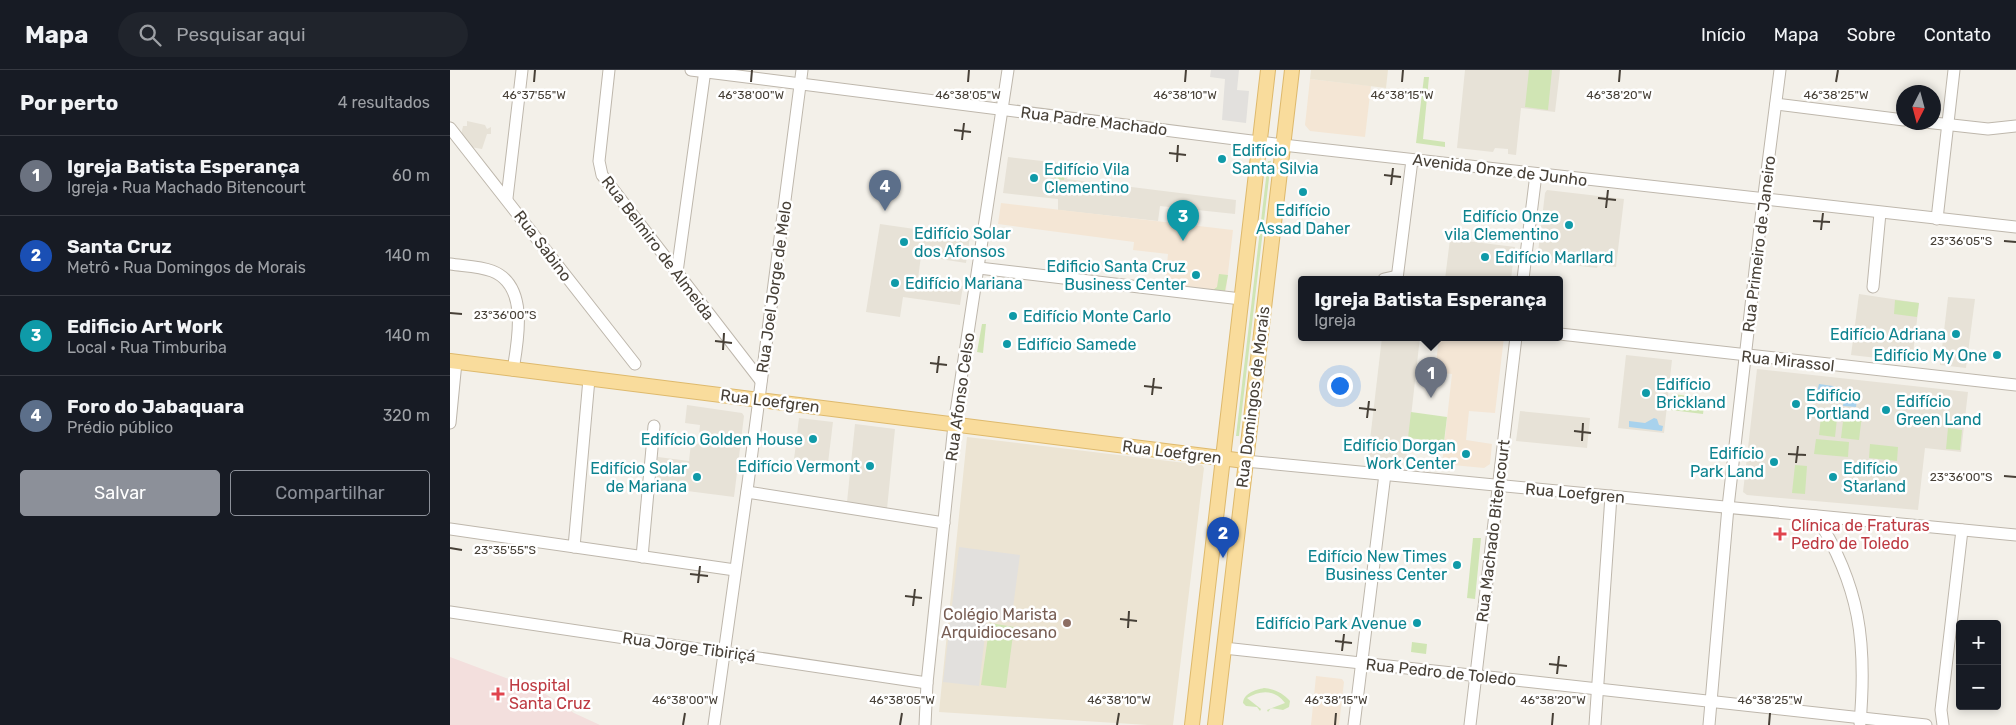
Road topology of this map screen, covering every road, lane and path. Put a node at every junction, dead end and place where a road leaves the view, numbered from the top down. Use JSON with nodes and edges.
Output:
{"nodes":[{"id":1,"x":522,"y":70,"type":"edge"},
{"id":2,"x":609,"y":70,"type":"edge"},
{"id":3,"x":691,"y":70,"type":"edge"},
{"id":4,"x":802,"y":70,"type":"edge"},
{"id":5,"x":1008,"y":70,"type":"edge"},
{"id":6,"x":1268,"y":70,"type":"edge"},
{"id":7,"x":1292,"y":70,"type":"edge"},
{"id":8,"x":1780,"y":70,"type":"edge"},
{"id":9,"x":1954,"y":70,"type":"edge"},
{"id":10,"x":705,"y":71,"type":"edge"},
{"id":11,"x":800,"y":84,"type":"junction"},
{"id":12,"x":1776,"y":104,"type":"junction"},
{"id":13,"x":1002,"y":109,"type":"junction"},
{"id":14,"x":1896,"y":119,"type":"edge"},
{"id":15,"x":1941,"y":124,"type":"edge"},
{"id":16,"x":1948,"y":125,"type":"junction"},
{"id":17,"x":2016,"y":126,"type":"edge"},
{"id":18,"x":450,"y":128,"type":"edge"},
{"id":19,"x":1259,"y":142,"type":"junction"},
{"id":20,"x":1283,"y":145,"type":"junction"},
{"id":21,"x":1412,"y":160,"type":"junction"},
{"id":22,"x":1536,"y":174,"type":"junction"},
{"id":23,"x":507,"y":198,"type":"junction"},
{"id":24,"x":1763,"y":200,"type":"junction"},
{"id":25,"x":1880,"y":212,"type":"junction"},
{"id":26,"x":1937,"y":219,"type":"junction"},
{"id":27,"x":2016,"y":228,"type":"edge"},
{"id":28,"x":450,"y":264,"type":"edge"},
{"id":29,"x":979,"y":268,"type":"junction"},
{"id":30,"x":677,"y":272,"type":"junction"},
{"id":31,"x":1397,"y":276,"type":"edge"},
{"id":32,"x":1523,"y":276,"type":"edge"},
{"id":33,"x":1872,"y":287,"type":"dead end"},
{"id":34,"x":1241,"y":299,"type":"junction"},
{"id":35,"x":1563,"y":334,"type":"edge"},
{"id":36,"x":1516,"y":341,"type":"edge"},
{"id":37,"x":1747,"y":356,"type":"junction"},
{"id":38,"x":453,"y":361,"type":"edge"},
{"id":39,"x":636,"y":364,"type":"dead end"},
{"id":40,"x":513,"y":370,"type":"junction"},
{"id":41,"x":594,"y":379,"type":"junction"},
{"id":42,"x":761,"y":381,"type":"junction"},
{"id":43,"x":2016,"y":385,"type":"edge"},
{"id":44,"x":759,"y":399,"type":"junction"},
{"id":45,"x":450,"y":423,"type":"edge"},
{"id":46,"x":954,"y":425,"type":"junction"},
{"id":47,"x":654,"y":426,"type":"dead end"},
{"id":48,"x":1223,"y":458,"type":"junction"},
{"id":49,"x":1245,"y":461,"type":"junction"},
{"id":50,"x":1385,"y":474,"type":"junction"},
{"id":51,"x":1500,"y":485,"type":"junction"},
{"id":52,"x":747,"y":492,"type":"junction"},
{"id":53,"x":1611,"y":496,"type":"junction"},
{"id":54,"x":1728,"y":507,"type":"junction"},
{"id":55,"x":1816,"y":516,"type":"junction"},
{"id":56,"x":944,"y":523,"type":"junction"},
{"id":57,"x":450,"y":529,"type":"edge"},
{"id":58,"x":1962,"y":530,"type":"junction"},
{"id":59,"x":2016,"y":535,"type":"edge"},
{"id":60,"x":574,"y":547,"type":"junction"},
{"id":61,"x":642,"y":557,"type":"junction"},
{"id":62,"x":736,"y":570,"type":"junction"},
{"id":63,"x":450,"y":612,"type":"edge"},
{"id":64,"x":1224,"y":648,"type":"junction"},
{"id":65,"x":725,"y":653,"type":"junction"},
{"id":66,"x":1361,"y":663,"type":"junction"},
{"id":67,"x":1475,"y":676,"type":"junction"},
{"id":68,"x":927,"y":683,"type":"junction"},
{"id":69,"x":1598,"y":689,"type":"junction"},
{"id":70,"x":1711,"y":702,"type":"junction"},
{"id":71,"x":1860,"y":721,"type":"edge"},
{"id":72,"x":714,"y":725,"type":"edge"},
{"id":73,"x":925,"y":725,"type":"edge"},
{"id":74,"x":1192,"y":725,"type":"edge"},
{"id":75,"x":1215,"y":725,"type":"edge"},
{"id":76,"x":1354,"y":725,"type":"edge"},
{"id":77,"x":1470,"y":725,"type":"edge"},
{"id":78,"x":1595,"y":725,"type":"edge"},
{"id":79,"x":1709,"y":725,"type":"edge"},
{"id":80,"x":1926,"y":725,"type":"edge"},
{"id":81,"x":1944,"y":725,"type":"edge"}],
"edges":[{"from":1,"to":23,"type":"street"},
{"from":2,"to":30,"type":"street","name":"Rua Belmiro de Almeida"},
{"from":3,"to":10,"type":"street","name":"Rua Padre Machado"},
{"from":4,"to":11,"type":"street","name":"Rua Joel Jorge de Melo"},
{"from":5,"to":13,"type":"street","name":"Rua Afonso Celso"},
{"from":6,"to":19,"type":"main road","name":"Rua Domingos de Morais"},
{"from":7,"to":20,"type":"main road","name":"Rua Domingos de Morais"},
{"from":8,"to":12,"type":"street","name":"Rua Primeiro de Janeiro"},
{"from":9,"to":16,"type":"street"},
{"from":10,"to":11,"type":"street","name":"Rua Padre Machado"},
{"from":10,"to":30,"type":"street"},
{"from":11,"to":13,"type":"street","name":"Rua Padre Machado"},
{"from":11,"to":42,"type":"street","name":"Rua Joel Jorge de Melo"},
{"from":12,"to":14,"type":"street"},
{"from":12,"to":24,"type":"street","name":"Rua Primeiro de Janeiro"},
{"from":13,"to":19,"type":"street","name":"Rua Padre Machado"},
{"from":13,"to":29,"type":"street","name":"Rua Afonso Celso"},
{"from":15,"to":16,"type":"street"},
{"from":16,"to":17,"type":"street"},
{"from":16,"to":26,"type":"street"},
{"from":18,"to":23,"type":"street","name":"Rua Sabino"},
{"from":19,"to":20,"type":"street","name":"Rua Padre Machado"},
{"from":19,"to":34,"type":"main road","name":"Rua Domingos de Morais"},
{"from":20,"to":21,"type":"street","name":"Avenida Onze de Junho"},
{"from":20,"to":49,"type":"main road","name":"Rua Domingos de Morais"},
{"from":21,"to":22,"type":"street","name":"Avenida Onze de Junho"},
{"from":21,"to":31,"type":"street"},
{"from":22,"to":24,"type":"street","name":"Avenida Onze de Junho"},
{"from":22,"to":32,"type":"street"},
{"from":23,"to":39,"type":"street","name":"Rua Sabino"},
{"from":24,"to":25,"type":"street","name":"Avenida Onze de Junho"},
{"from":24,"to":37,"type":"street","name":"Rua Primeiro de Janeiro"},
{"from":25,"to":26,"type":"street","name":"Avenida Onze de Junho"},
{"from":25,"to":33,"type":"street"},
{"from":26,"to":27,"type":"street","name":"Avenida Onze de Junho"},
{"from":28,"to":40,"type":"street"},
{"from":29,"to":34,"type":"street"},
{"from":29,"to":46,"type":"street","name":"Rua Afonso Celso"},
{"from":30,"to":42,"type":"street","name":"Rua Belmiro de Almeida"},
{"from":34,"to":48,"type":"main road","name":"Rua Domingos de Morais"},
{"from":35,"to":37,"type":"street","name":"Rua Mirassol"},
{"from":36,"to":51,"type":"street","name":"Rua Machado Bitencourt"},
{"from":37,"to":43,"type":"street","name":"Rua Mirassol"},
{"from":37,"to":54,"type":"street","name":"Rua Primeiro de Janeiro"},
{"from":38,"to":40,"type":"main road","name":"Rua Loefgren"},
{"from":38,"to":45,"type":"street"},
{"from":40,"to":41,"type":"main road","name":"Rua Loefgren"},
{"from":41,"to":44,"type":"main road","name":"Rua Loefgren"},
{"from":41,"to":60,"type":"street"},
{"from":42,"to":44,"type":"street","name":"Rua Joel Jorge de Melo"},
{"from":44,"to":46,"type":"main road","name":"Rua Loefgren"},
{"from":44,"to":52,"type":"street","name":"Rua Joel Jorge de Melo"},
{"from":46,"to":48,"type":"main road","name":"Rua Loefgren"},
{"from":46,"to":56,"type":"street","name":"Rua Afonso Celso"},
{"from":47,"to":61,"type":"street"},
{"from":48,"to":49,"type":"main road","name":"Rua Loefgren"},
{"from":48,"to":74,"type":"main road","name":"Rua Domingos de Morais"},
{"from":49,"to":50,"type":"street","name":"Rua Loefgren"},
{"from":49,"to":64,"type":"main road","name":"Rua Domingos de Morais"},
{"from":50,"to":51,"type":"street","name":"Rua Loefgren"},
{"from":50,"to":66,"type":"street"},
{"from":51,"to":53,"type":"street","name":"Rua Loefgren"},
{"from":51,"to":67,"type":"street","name":"Rua Machado Bitencourt"},
{"from":52,"to":56,"type":"street"},
{"from":52,"to":62,"type":"street","name":"Rua Joel Jorge de Melo"},
{"from":53,"to":54,"type":"street","name":"Rua Loefgren"},
{"from":53,"to":69,"type":"street"},
{"from":54,"to":55,"type":"street","name":"Rua Loefgren"},
{"from":54,"to":70,"type":"street","name":"Rua Primeiro de Janeiro"},
{"from":55,"to":58,"type":"street","name":"Rua Loefgren"},
{"from":55,"to":71,"type":"street"},
{"from":56,"to":68,"type":"street","name":"Rua Afonso Celso"},
{"from":57,"to":60,"type":"street"},
{"from":58,"to":59,"type":"street","name":"Rua Loefgren"},
{"from":58,"to":81,"type":"street"},
{"from":60,"to":61,"type":"street"},
{"from":61,"to":62,"type":"street"},
{"from":62,"to":65,"type":"street","name":"Rua Joel Jorge de Melo"},
{"from":63,"to":65,"type":"street","name":"Rua Jorge Tibiriçá"},
{"from":64,"to":66,"type":"street","name":"Rua Pedro de Toledo"},
{"from":64,"to":75,"type":"main road","name":"Rua Domingos de Morais"},
{"from":65,"to":68,"type":"street","name":"Rua Jorge Tibiriçá"},
{"from":65,"to":72,"type":"street","name":"Rua Joel Jorge de Melo"},
{"from":66,"to":67,"type":"street","name":"Rua Pedro de Toledo"},
{"from":66,"to":76,"type":"street"},
{"from":67,"to":69,"type":"street","name":"Rua Pedro de Toledo"},
{"from":67,"to":77,"type":"street","name":"Rua Machado Bitencourt"},
{"from":68,"to":73,"type":"street","name":"Rua Afonso Celso"},
{"from":69,"to":70,"type":"street","name":"Rua Pedro de Toledo"},
{"from":69,"to":78,"type":"street"},
{"from":70,"to":71,"type":"street","name":"Rua Pedro de Toledo"},
{"from":70,"to":79,"type":"street","name":"Rua Primeiro de Janeiro"},
{"from":71,"to":80,"type":"street","name":"Rua Pedro de Toledo"}]}
